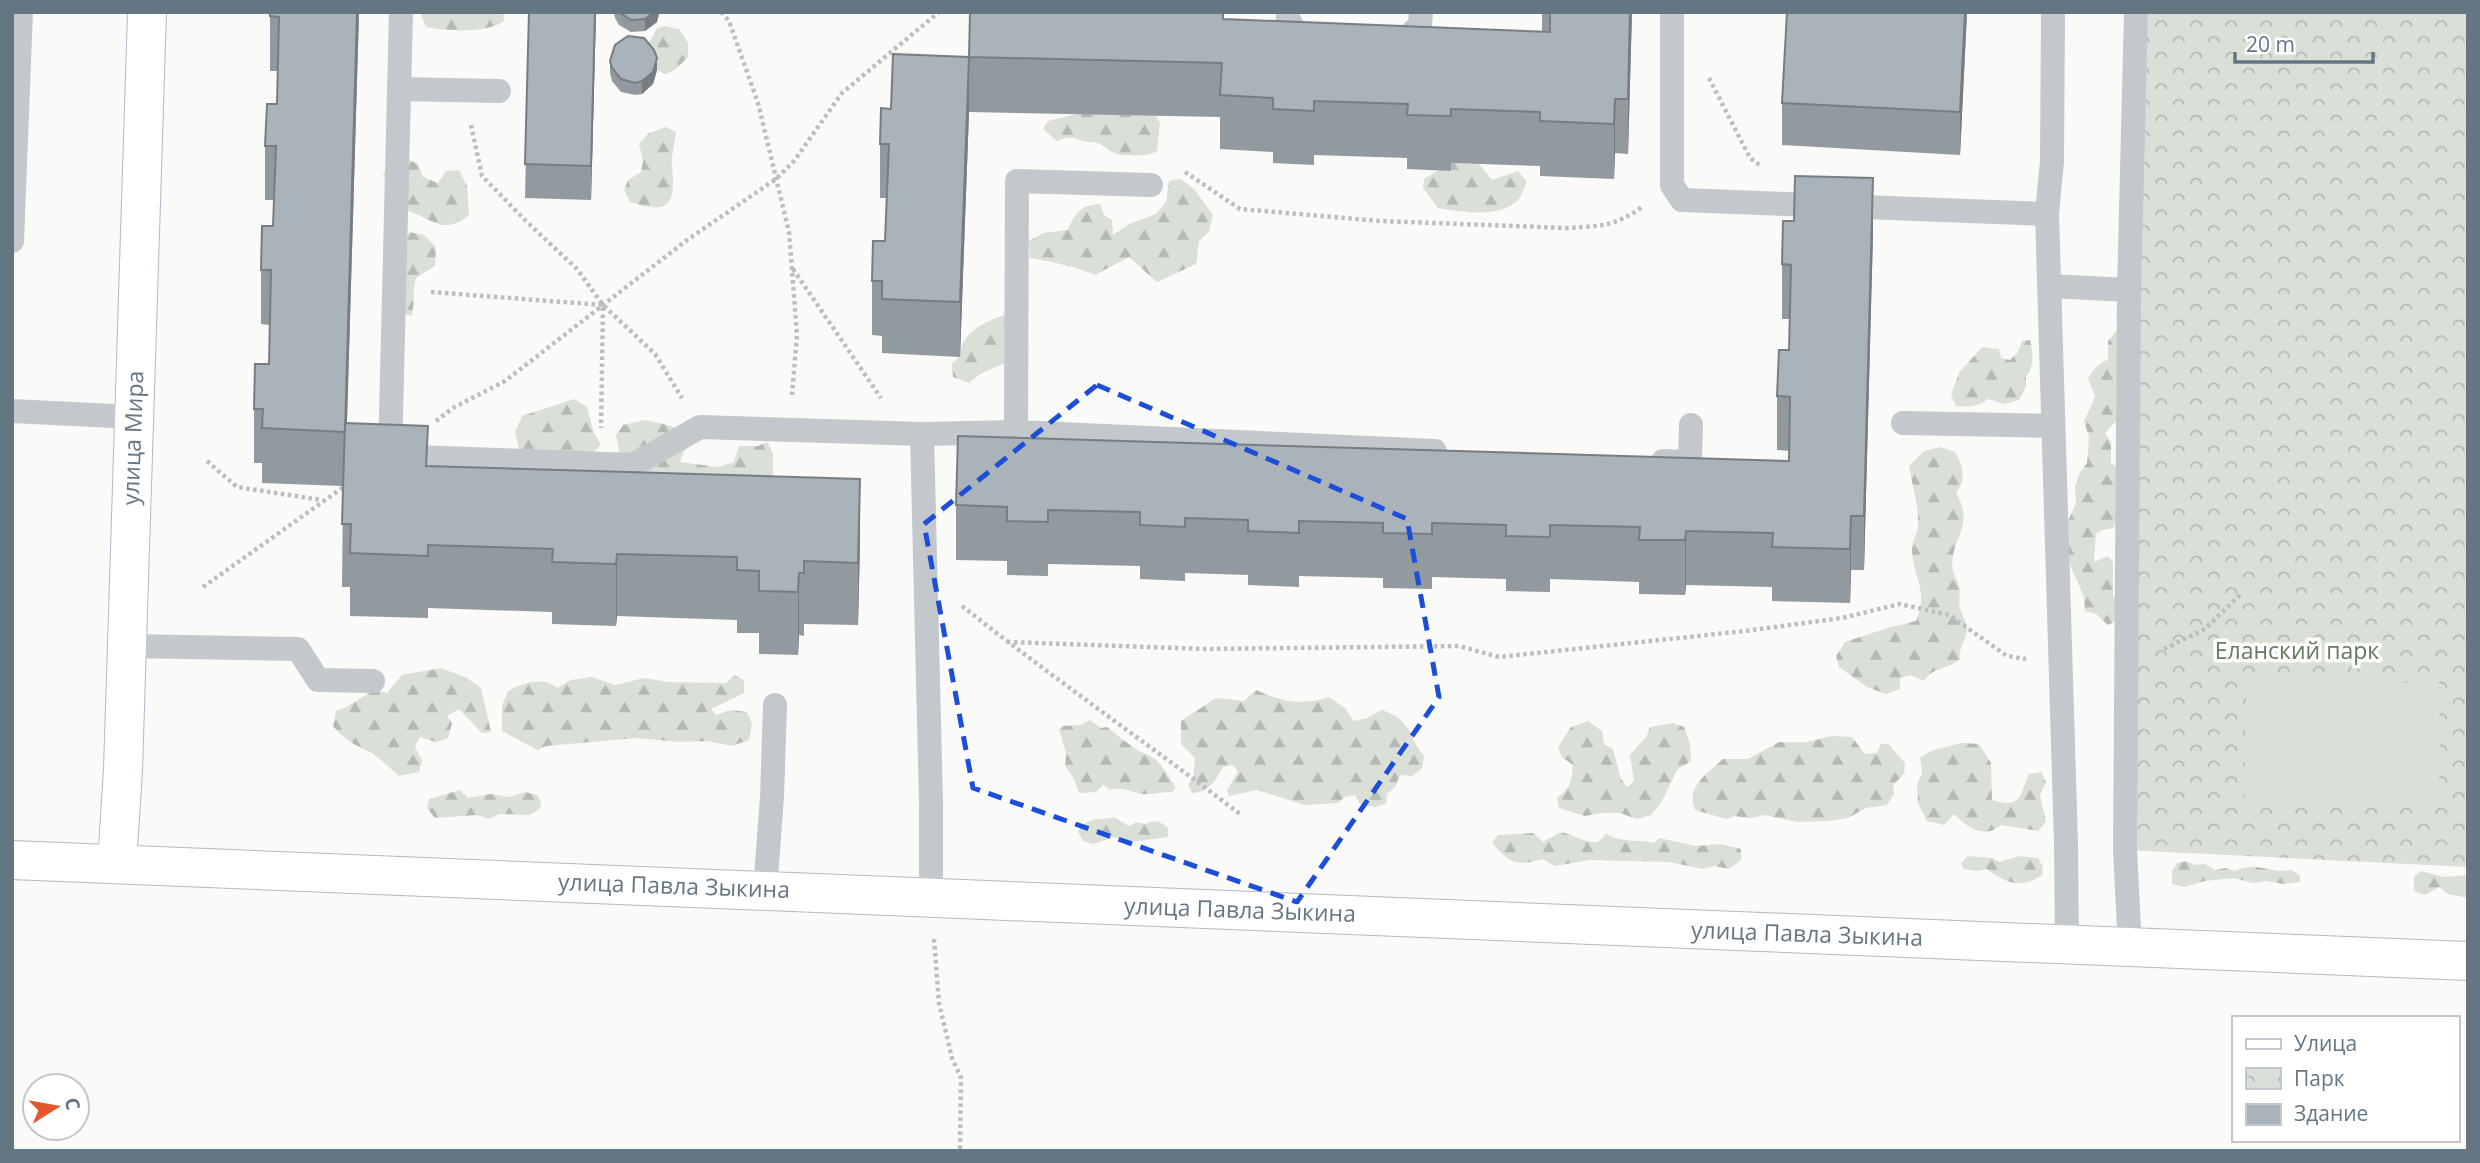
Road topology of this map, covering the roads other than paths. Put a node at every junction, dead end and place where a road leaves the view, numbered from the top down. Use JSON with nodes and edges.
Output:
{"nodes":[{"id":1,"x":21,"y":12,"type":"edge"},
{"id":2,"x":147,"y":12,"type":"edge"},
{"id":3,"x":401,"y":12,"type":"edge"},
{"id":4,"x":1288,"y":12,"type":"edge"},
{"id":5,"x":1421,"y":12,"type":"edge"},
{"id":6,"x":1671,"y":12,"type":"edge"},
{"id":7,"x":2053,"y":12,"type":"edge"},
{"id":8,"x":2136,"y":12,"type":"edge"},
{"id":9,"x":1337,"y":38,"type":"edge"},
{"id":10,"x":1363,"y":40,"type":"edge"},
{"id":11,"x":399,"y":89,"type":"junction"},
{"id":12,"x":499,"y":91,"type":"dead end"},
{"id":13,"x":1150,"y":185,"type":"dead end"},
{"id":14,"x":2047,"y":214,"type":"junction"},
{"id":15,"x":12,"y":241,"type":"edge"},
{"id":16,"x":2050,"y":286,"type":"junction"},
{"id":17,"x":2129,"y":290,"type":"junction"},
{"id":18,"x":12,"y":411,"type":"edge"},
{"id":19,"x":134,"y":417,"type":"junction"},
{"id":20,"x":1903,"y":423,"type":"dead end"},
{"id":21,"x":1690,"y":425,"type":"dead end"},
{"id":22,"x":2053,"y":426,"type":"junction"},
{"id":23,"x":1016,"y":432,"type":"junction"},
{"id":24,"x":916,"y":434,"type":"junction"},
{"id":25,"x":1451,"y":452,"type":"edge"},
{"id":26,"x":1634,"y":460,"type":"edge"},
{"id":27,"x":127,"y":646,"type":"junction"},
{"id":28,"x":373,"y":681,"type":"dead end"},
{"id":29,"x":775,"y":705,"type":"dead end"},
{"id":30,"x":12,"y":860,"type":"edge"},
{"id":31,"x":117,"y":864,"type":"junction"},
{"id":32,"x":765,"y":890,"type":"junction"},
{"id":33,"x":931,"y":896,"type":"junction"},
{"id":34,"x":2067,"y":944,"type":"junction"},
{"id":35,"x":2130,"y":947,"type":"junction"},
{"id":36,"x":2468,"y":961,"type":"edge"}],
"edges":[{"from":1,"to":15,"type":"lane"},
{"from":2,"to":19,"type":"main road","name":"улица Мира"},
{"from":3,"to":11,"type":"lane"},
{"from":4,"to":9,"type":"lane"},
{"from":5,"to":10,"type":"lane"},
{"from":6,"to":14,"type":"lane"},
{"from":7,"to":14,"type":"lane"},
{"from":8,"to":17,"type":"lane"},
{"from":11,"to":12,"type":"lane"},
{"from":11,"to":24,"type":"lane"},
{"from":13,"to":23,"type":"lane"},
{"from":14,"to":16,"type":"lane"},
{"from":16,"to":17,"type":"lane"},
{"from":16,"to":22,"type":"lane"},
{"from":17,"to":35,"type":"lane"},
{"from":18,"to":19,"type":"lane"},
{"from":19,"to":27,"type":"main road","name":"улица Мира"},
{"from":20,"to":22,"type":"lane"},
{"from":21,"to":26,"type":"lane"},
{"from":22,"to":34,"type":"lane"},
{"from":23,"to":24,"type":"lane"},
{"from":23,"to":25,"type":"lane"},
{"from":24,"to":33,"type":"lane"},
{"from":27,"to":28,"type":"lane"},
{"from":27,"to":31,"type":"main road","name":"улица Мира"},
{"from":29,"to":32,"type":"lane"},
{"from":30,"to":31,"type":"main road","name":"улица Павла Зыкина"},
{"from":31,"to":32,"type":"main road","name":"улица Павла Зыкина"},
{"from":32,"to":33,"type":"main road","name":"улица Павла Зыкина"},
{"from":33,"to":34,"type":"main road","name":"улица Павла Зыкина"},
{"from":34,"to":35,"type":"main road","name":"улица Павла Зыкина"},
{"from":35,"to":36,"type":"main road","name":"улица Павла Зыкина"}]}
